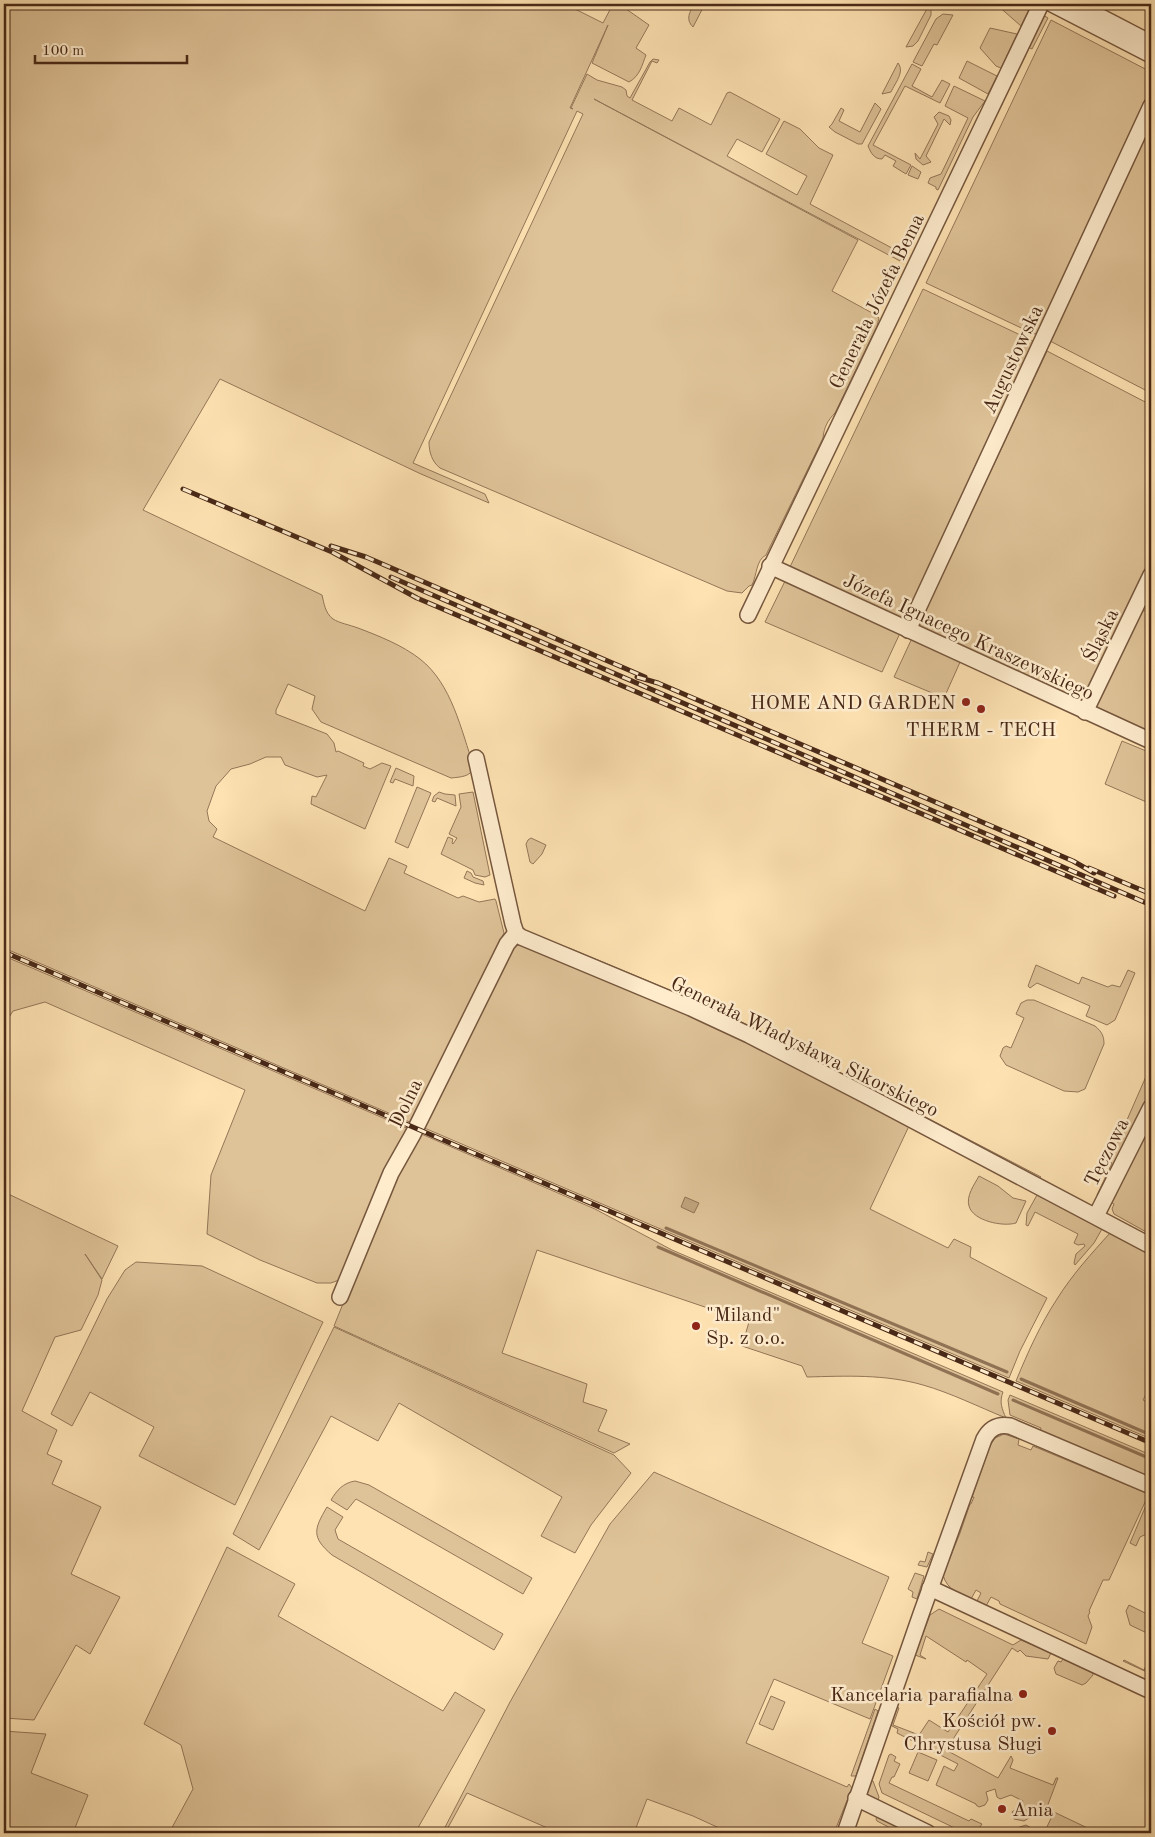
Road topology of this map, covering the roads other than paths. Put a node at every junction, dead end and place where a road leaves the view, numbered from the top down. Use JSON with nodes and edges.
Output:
{"nodes":[{"id":1,"x":1041,"y":4,"type":"edge"},
{"id":2,"x":1052,"y":4,"type":"edge"},
{"id":3,"x":1076,"y":4,"type":"edge"},
{"id":4,"x":1151,"y":43,"type":"edge"},
{"id":5,"x":1151,"y":55,"type":"edge"},
{"id":6,"x":1151,"y":106,"type":"edge"},
{"id":7,"x":770,"y":566,"type":"junction"},
{"id":8,"x":1151,"y":575,"type":"edge"},
{"id":9,"x":1146,"y":600,"type":"edge"},
{"id":10,"x":748,"y":615,"type":"dead end"},
{"id":11,"x":908,"y":630,"type":"junction"},
{"id":12,"x":1085,"y":712,"type":"junction"},
{"id":13,"x":1151,"y":741,"type":"edge"},
{"id":14,"x":476,"y":758,"type":"dead end"},
{"id":15,"x":516,"y":933,"type":"junction"},
{"id":16,"x":1151,"y":1107,"type":"edge"},
{"id":17,"x":1096,"y":1216,"type":"junction"},
{"id":18,"x":1151,"y":1246,"type":"edge"},
{"id":19,"x":340,"y":1297,"type":"dead end"},
{"id":20,"x":1151,"y":1486,"type":"edge"},
{"id":21,"x":930,"y":1588,"type":"junction"},
{"id":22,"x":1151,"y":1691,"type":"edge"},
{"id":23,"x":856,"y":1798,"type":"junction"},
{"id":24,"x":845,"y":1833,"type":"edge"},
{"id":25,"x":928,"y":1833,"type":"edge"}],
"edges":[{"from":1,"to":7,"type":"street","name":"Generała Józefa Bema"},
{"from":2,"to":5,"type":"street"},
{"from":3,"to":4,"type":"street"},
{"from":6,"to":11,"type":"street","name":"Augustowska"},
{"from":7,"to":10,"type":"street","name":"Generała Józefa Bema"},
{"from":7,"to":11,"type":"street","name":"Józefa Ignacego Kraszewskiego"},
{"from":8,"to":9,"type":"street","name":"Śląska"},
{"from":9,"to":12,"type":"street","name":"Śląska"},
{"from":11,"to":12,"type":"street","name":"Józefa Ignacego Kraszewskiego"},
{"from":12,"to":13,"type":"street","name":"Józefa Ignacego Kraszewskiego"},
{"from":14,"to":15,"type":"street"},
{"from":15,"to":17,"type":"street","name":"Generała Władysława Sikorskiego"},
{"from":15,"to":19,"type":"street","name":"Dolna"},
{"from":16,"to":17,"type":"street","name":"Tęczowa"},
{"from":17,"to":18,"type":"street","name":"Generała Władysława Sikorskiego"},
{"from":20,"to":21,"type":"street"},
{"from":21,"to":22,"type":"street"},
{"from":21,"to":23,"type":"street"},
{"from":23,"to":24,"type":"street"},
{"from":23,"to":25,"type":"street"}]}
